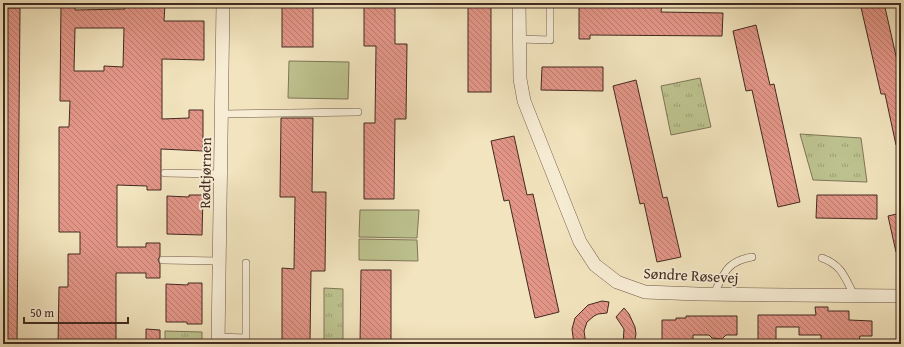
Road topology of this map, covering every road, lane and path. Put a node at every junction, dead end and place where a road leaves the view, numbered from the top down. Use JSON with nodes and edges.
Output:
{"nodes":[{"id":1,"x":223,"y":3,"type":"edge"},
{"id":2,"x":519,"y":3,"type":"edge"},
{"id":3,"x":550,"y":3,"type":"edge"},
{"id":4,"x":519,"y":39,"type":"junction"},
{"id":5,"x":358,"y":112,"type":"dead end"},
{"id":6,"x":222,"y":114,"type":"junction"},
{"id":7,"x":165,"y":173,"type":"dead end"},
{"id":8,"x":220,"y":174,"type":"junction"},
{"id":9,"x":752,"y":257,"type":"dead end"},
{"id":10,"x":822,"y":258,"type":"dead end"},
{"id":11,"x":164,"y":260,"type":"dead end"},
{"id":12,"x":219,"y":260,"type":"junction"},
{"id":13,"x":246,"y":263,"type":"dead end"},
{"id":14,"x":714,"y":294,"type":"junction"},
{"id":15,"x":854,"y":295,"type":"junction"},
{"id":16,"x":901,"y":296,"type":"edge"},
{"id":17,"x":218,"y":340,"type":"edge"}],
"edges":[{"from":1,"to":6,"type":"street","name":"Rødtjørnen"},
{"from":2,"to":4,"type":"street","name":"Søndre Røsevej"},
{"from":3,"to":4,"type":"lane"},
{"from":4,"to":14,"type":"street","name":"Søndre Røsevej"},
{"from":5,"to":6,"type":"lane"},
{"from":6,"to":8,"type":"street","name":"Rødtjørnen"},
{"from":7,"to":8,"type":"lane"},
{"from":8,"to":12,"type":"street","name":"Rødtjørnen"},
{"from":9,"to":14,"type":"lane"},
{"from":10,"to":15,"type":"lane"},
{"from":11,"to":12,"type":"lane"},
{"from":12,"to":17,"type":"street","name":"Rødtjørnen"},
{"from":13,"to":17,"type":"lane"},
{"from":14,"to":15,"type":"street","name":"Søndre Røsevej"},
{"from":15,"to":16,"type":"street","name":"Søndre Røsevej"}]}
